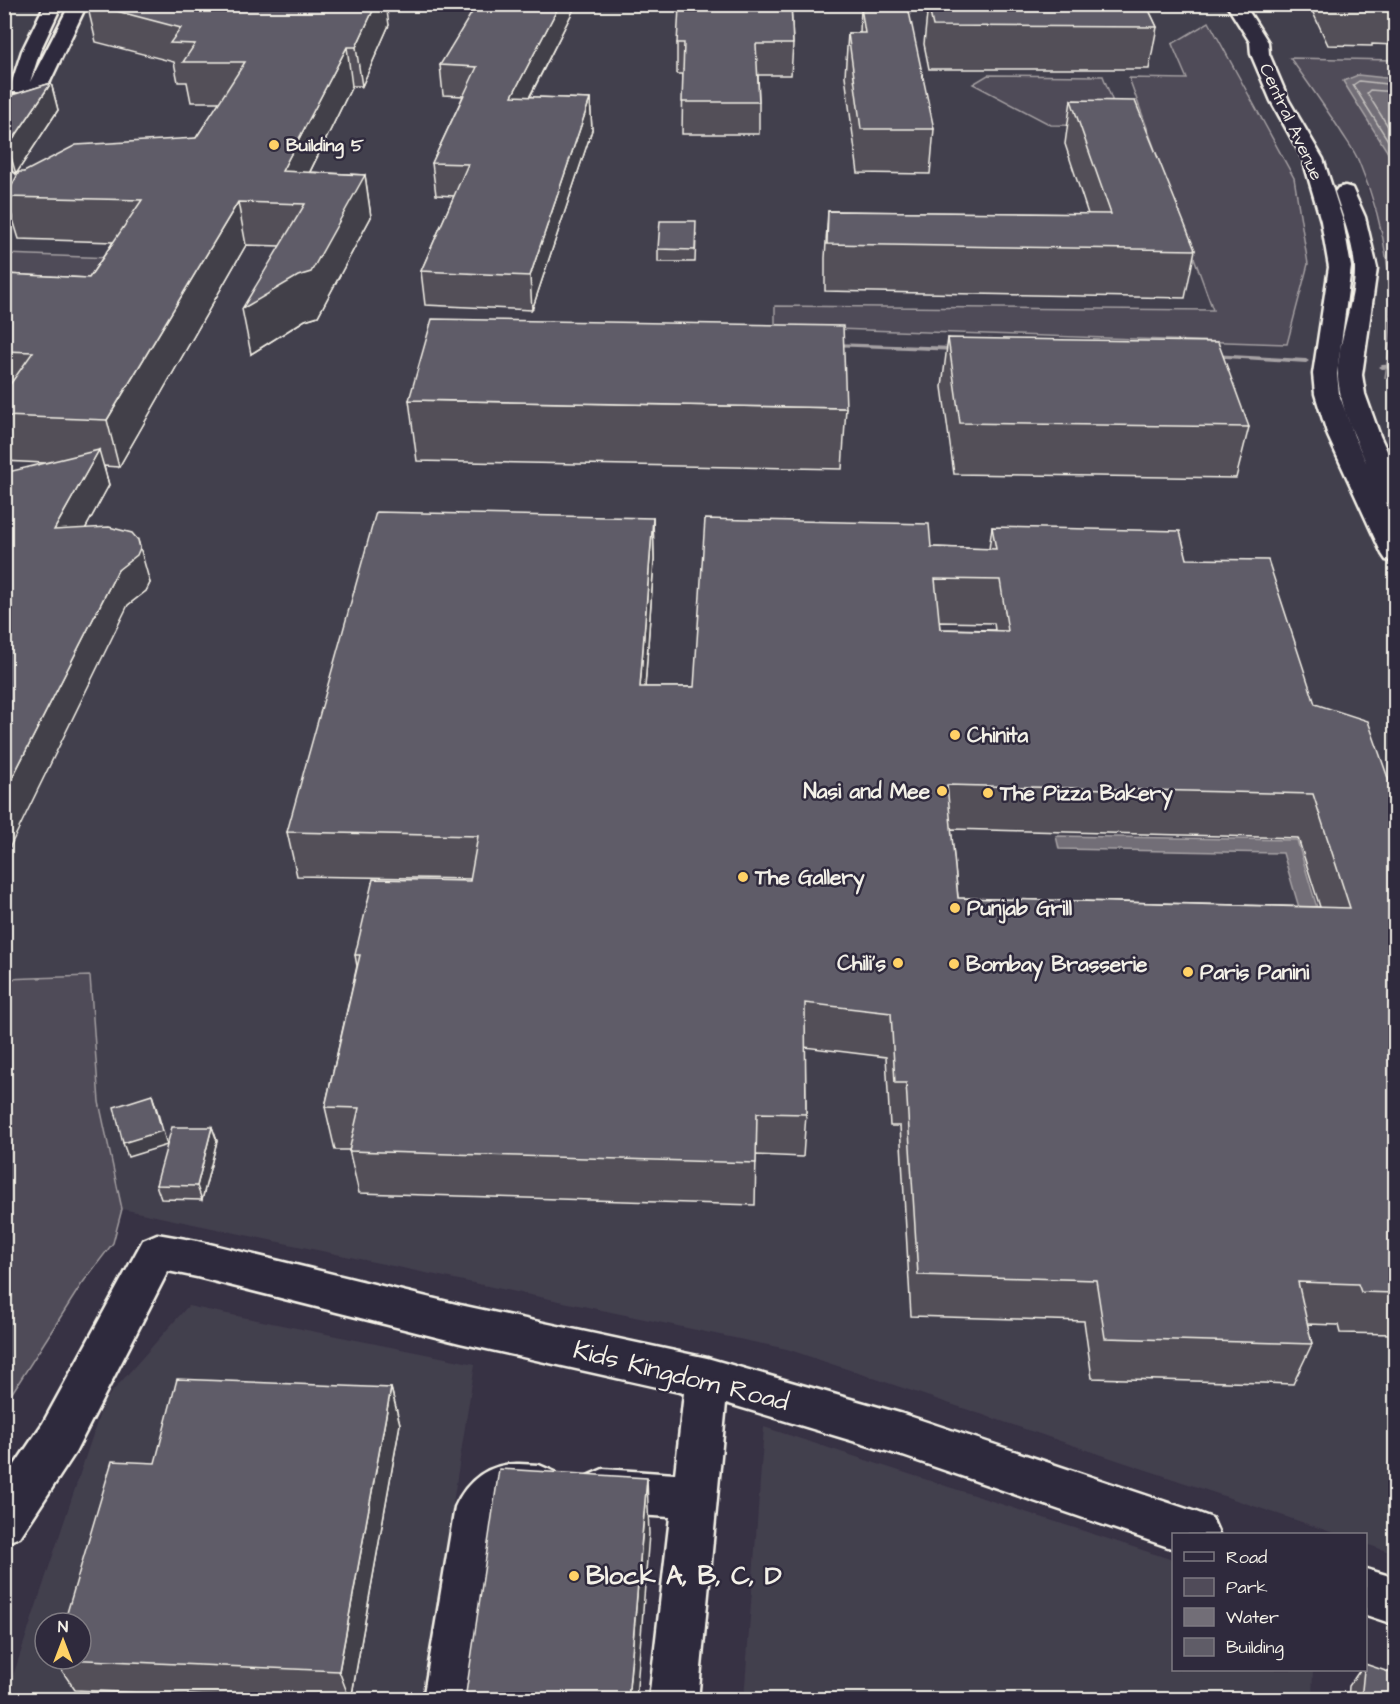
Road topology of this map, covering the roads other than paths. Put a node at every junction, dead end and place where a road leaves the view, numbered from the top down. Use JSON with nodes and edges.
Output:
{"nodes":[{"id":1,"x":54,"y":4,"type":"edge"},
{"id":2,"x":80,"y":4,"type":"edge"},
{"id":3,"x":1223,"y":4,"type":"edge"},
{"id":4,"x":1234,"y":4,"type":"edge"},
{"id":5,"x":1252,"y":6,"type":"edge"},
{"id":6,"x":1269,"y":48,"type":"junction"},
{"id":7,"x":31,"y":51,"type":"junction"},
{"id":8,"x":55,"y":51,"type":"junction"},
{"id":9,"x":1395,"y":500,"type":"edge"},
{"id":10,"x":1395,"y":554,"type":"edge"},
{"id":11,"x":707,"y":1378,"type":"junction"},
{"id":12,"x":694,"y":1497,"type":"junction"},
{"id":13,"x":4,"y":1521,"type":"edge"},
{"id":14,"x":1193,"y":1533,"type":"edge"},
{"id":15,"x":1367,"y":1593,"type":"edge"},
{"id":16,"x":1395,"y":1602,"type":"edge"},
{"id":17,"x":447,"y":1700,"type":"edge"},
{"id":18,"x":673,"y":1700,"type":"edge"}],
"edges":[{"from":1,"to":7,"type":"street"},
{"from":2,"to":8,"type":"street"},
{"from":3,"to":6,"type":"street"},
{"from":4,"to":6,"type":"street","name":"Central Avenue"},
{"from":5,"to":6,"type":"street","name":"Central Avenue"},
{"from":6,"to":9,"type":"street","name":"Central Avenue"},
{"from":6,"to":10,"type":"street","name":"Central Avenue"},
{"from":7,"to":8,"type":"street"},
{"from":7,"to":8,"type":"street"},
{"from":11,"to":12,"type":"street"},
{"from":11,"to":13,"type":"street","name":"Kids Kingdom Road"},
{"from":11,"to":14,"type":"street","name":"Kids Kingdom Road"},
{"from":12,"to":17,"type":"street"},
{"from":12,"to":18,"type":"street"},
{"from":15,"to":16,"type":"street"}]}
